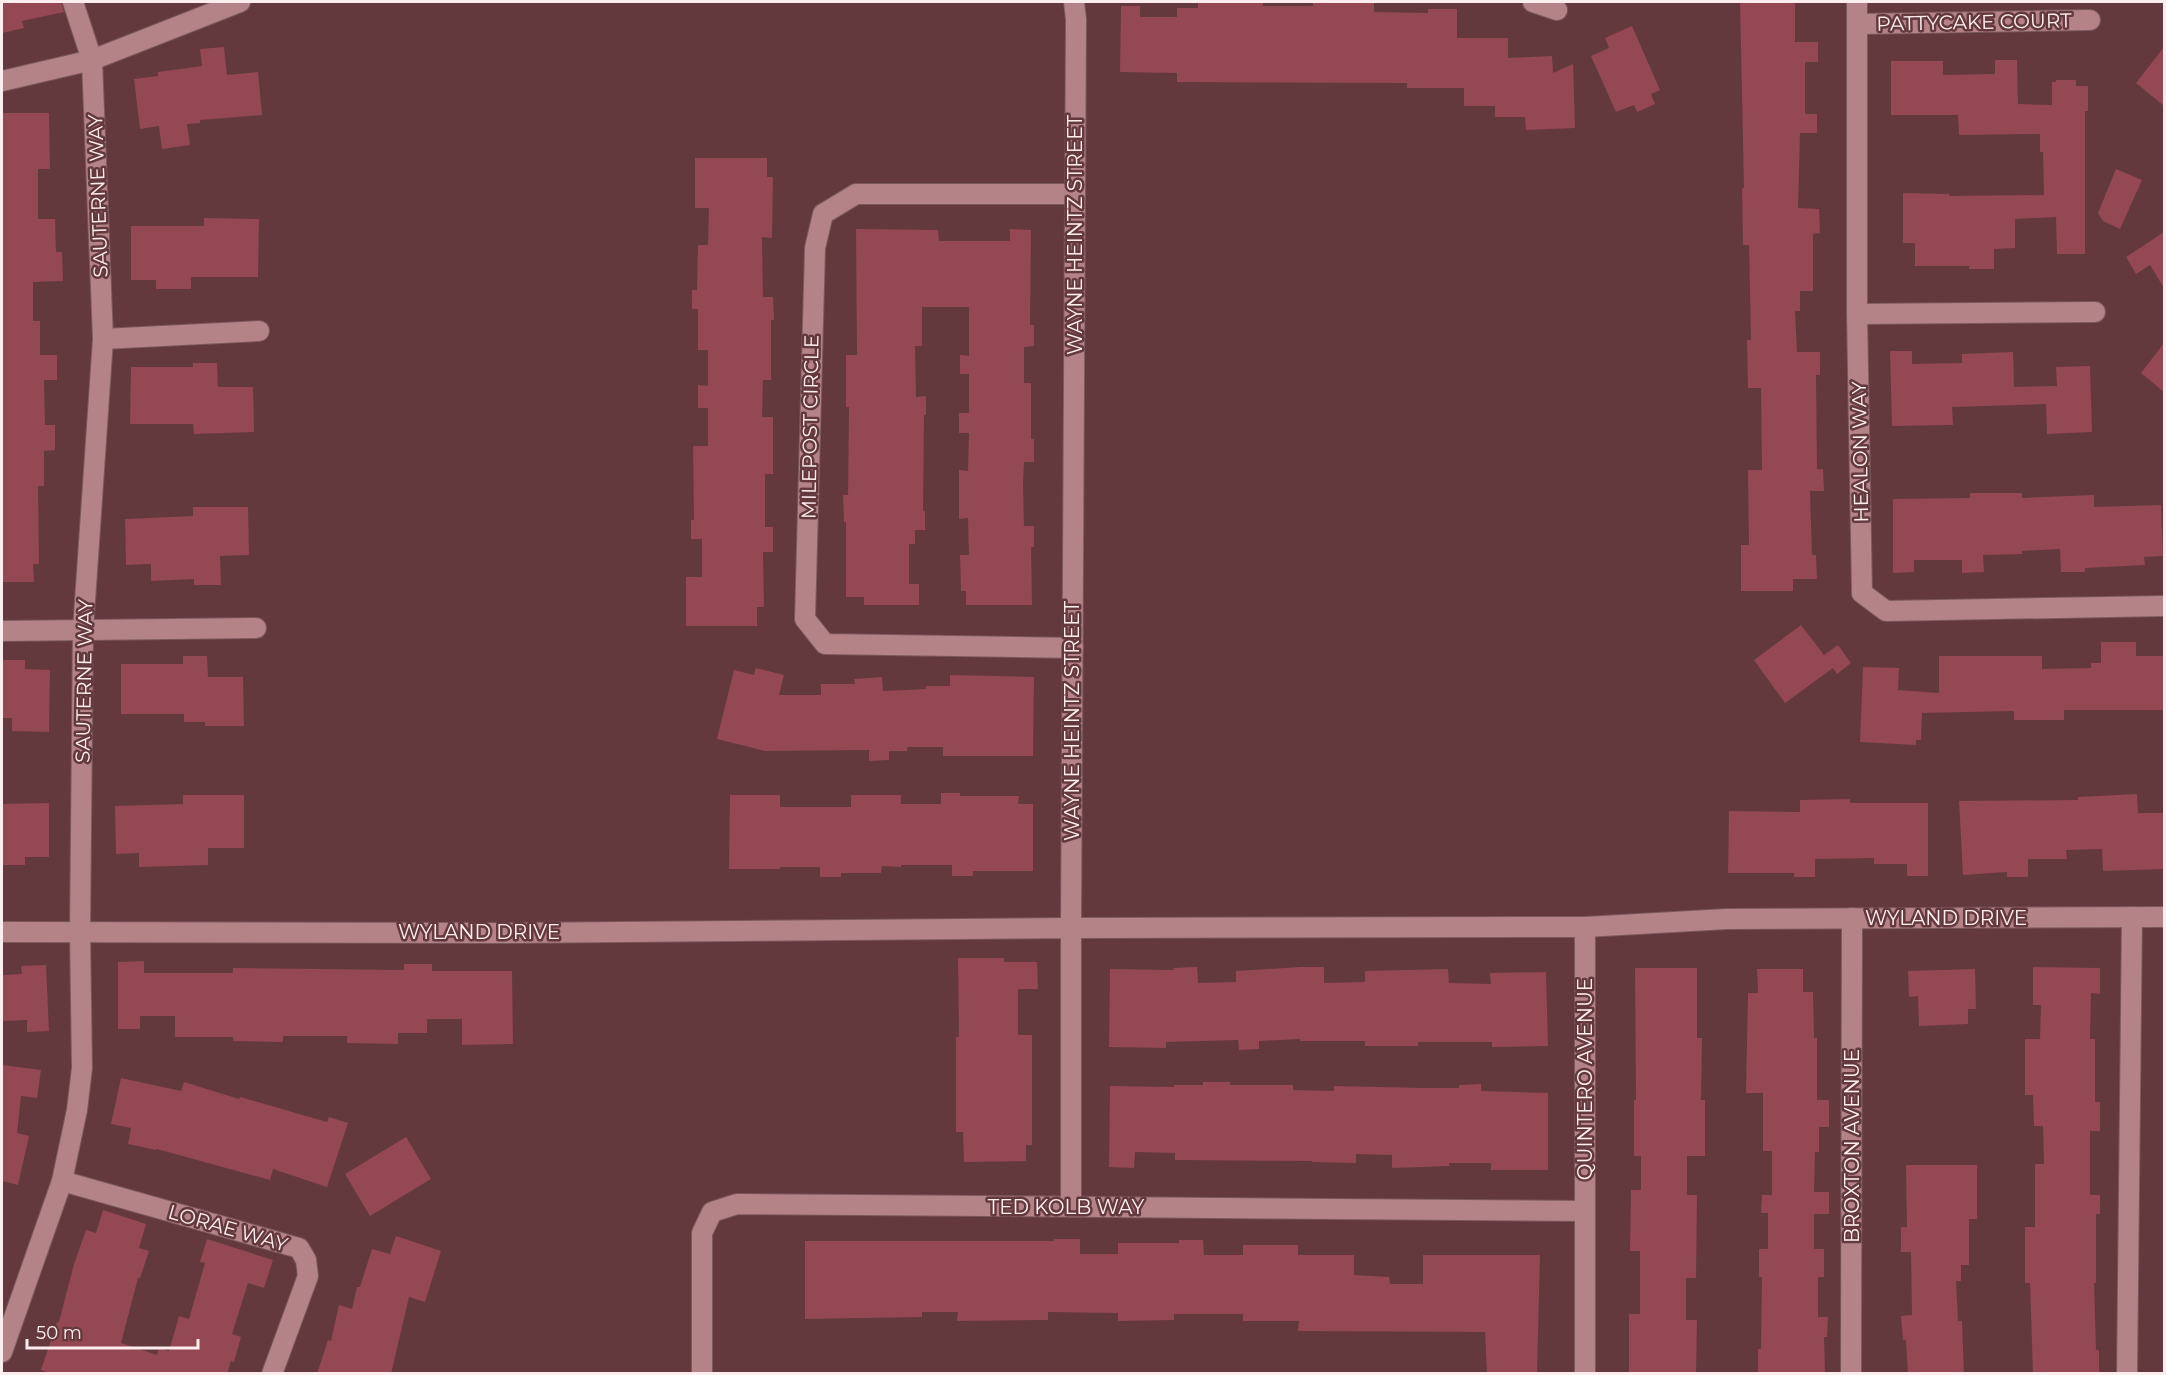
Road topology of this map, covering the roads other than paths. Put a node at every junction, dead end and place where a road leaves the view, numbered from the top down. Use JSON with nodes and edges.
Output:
{"nodes":[{"id":1,"x":73,"y":2,"type":"edge"},
{"id":2,"x":240,"y":2,"type":"edge"},
{"id":3,"x":1074,"y":2,"type":"edge"},
{"id":4,"x":1533,"y":2,"type":"edge"},
{"id":5,"x":1857,"y":2,"type":"edge"},
{"id":6,"x":1557,"y":10,"type":"dead end"},
{"id":7,"x":2090,"y":20,"type":"dead end"},
{"id":8,"x":1857,"y":24,"type":"junction"},
{"id":9,"x":92,"y":60,"type":"junction"},
{"id":10,"x":2,"y":81,"type":"edge"},
{"id":11,"x":1075,"y":194,"type":"junction"},
{"id":12,"x":2095,"y":312,"type":"dead end"},
{"id":13,"x":1857,"y":314,"type":"junction"},
{"id":14,"x":259,"y":331,"type":"dead end"},
{"id":15,"x":104,"y":339,"type":"junction"},
{"id":16,"x":2164,"y":606,"type":"edge"},
{"id":17,"x":256,"y":628,"type":"dead end"},
{"id":18,"x":83,"y":630,"type":"junction"},
{"id":19,"x":2,"y":631,"type":"edge"},
{"id":20,"x":1072,"y":648,"type":"junction"},
{"id":21,"x":2132,"y":917,"type":"junction"},
{"id":22,"x":2164,"y":917,"type":"edge"},
{"id":23,"x":1852,"y":918,"type":"junction"},
{"id":24,"x":1586,"y":927,"type":"junction"},
{"id":25,"x":1071,"y":928,"type":"junction"},
{"id":26,"x":2,"y":932,"type":"edge"},
{"id":27,"x":80,"y":932,"type":"junction"},
{"id":28,"x":62,"y":1181,"type":"junction"},
{"id":29,"x":1071,"y":1207,"type":"junction"},
{"id":30,"x":1585,"y":1211,"type":"junction"},
{"id":31,"x":2,"y":1352,"type":"edge"},
{"id":32,"x":272,"y":1374,"type":"edge"},
{"id":33,"x":702,"y":1374,"type":"edge"},
{"id":34,"x":1585,"y":1374,"type":"edge"},
{"id":35,"x":1851,"y":1374,"type":"edge"},
{"id":36,"x":2127,"y":1374,"type":"edge"}],
"edges":[{"from":1,"to":9,"type":"street","name":"SAUTERNE WAY"},
{"from":2,"to":9,"type":"street"},
{"from":3,"to":11,"type":"street","name":"WAYNE HEINTZ STREET"},
{"from":4,"to":6,"type":"street"},
{"from":5,"to":8,"type":"street","name":"HEALON WAY"},
{"from":7,"to":8,"type":"street","name":"PATTYCAKE COURT"},
{"from":8,"to":13,"type":"street","name":"HEALON WAY"},
{"from":9,"to":10,"type":"street"},
{"from":9,"to":15,"type":"street","name":"SAUTERNE WAY"},
{"from":11,"to":20,"type":"street","name":"WAYNE HEINTZ STREET"},
{"from":11,"to":20,"type":"street","name":"MILEPOST CIRCLE"},
{"from":12,"to":13,"type":"street"},
{"from":13,"to":16,"type":"street","name":"HEALON WAY"},
{"from":14,"to":15,"type":"street"},
{"from":15,"to":18,"type":"street","name":"SAUTERNE WAY"},
{"from":17,"to":18,"type":"street"},
{"from":18,"to":19,"type":"street"},
{"from":18,"to":27,"type":"street","name":"SAUTERNE WAY"},
{"from":20,"to":25,"type":"street","name":"WAYNE HEINTZ STREET"},
{"from":21,"to":22,"type":"street","name":"WYLAND DRIVE"},
{"from":21,"to":23,"type":"street","name":"WYLAND DRIVE"},
{"from":21,"to":36,"type":"street"},
{"from":23,"to":24,"type":"street","name":"WYLAND DRIVE"},
{"from":23,"to":35,"type":"street","name":"BROXTON AVENUE"},
{"from":24,"to":25,"type":"street"},
{"from":24,"to":30,"type":"street","name":"QUINTERO AVENUE"},
{"from":25,"to":27,"type":"street","name":"WYLAND DRIVE"},
{"from":25,"to":29,"type":"street","name":"WAYNE HEINTZ STREET"},
{"from":26,"to":27,"type":"street","name":"WYLAND DRIVE"},
{"from":27,"to":28,"type":"street","name":"SAUTERNE WAY"},
{"from":28,"to":31,"type":"street","name":"SAUTERNE WAY"},
{"from":28,"to":32,"type":"street","name":"LORAE WAY"},
{"from":29,"to":30,"type":"street","name":"TED KOLB WAY"},
{"from":29,"to":33,"type":"street","name":"TED KOLB WAY"},
{"from":30,"to":34,"type":"street","name":"QUINTERO AVENUE"}]}
